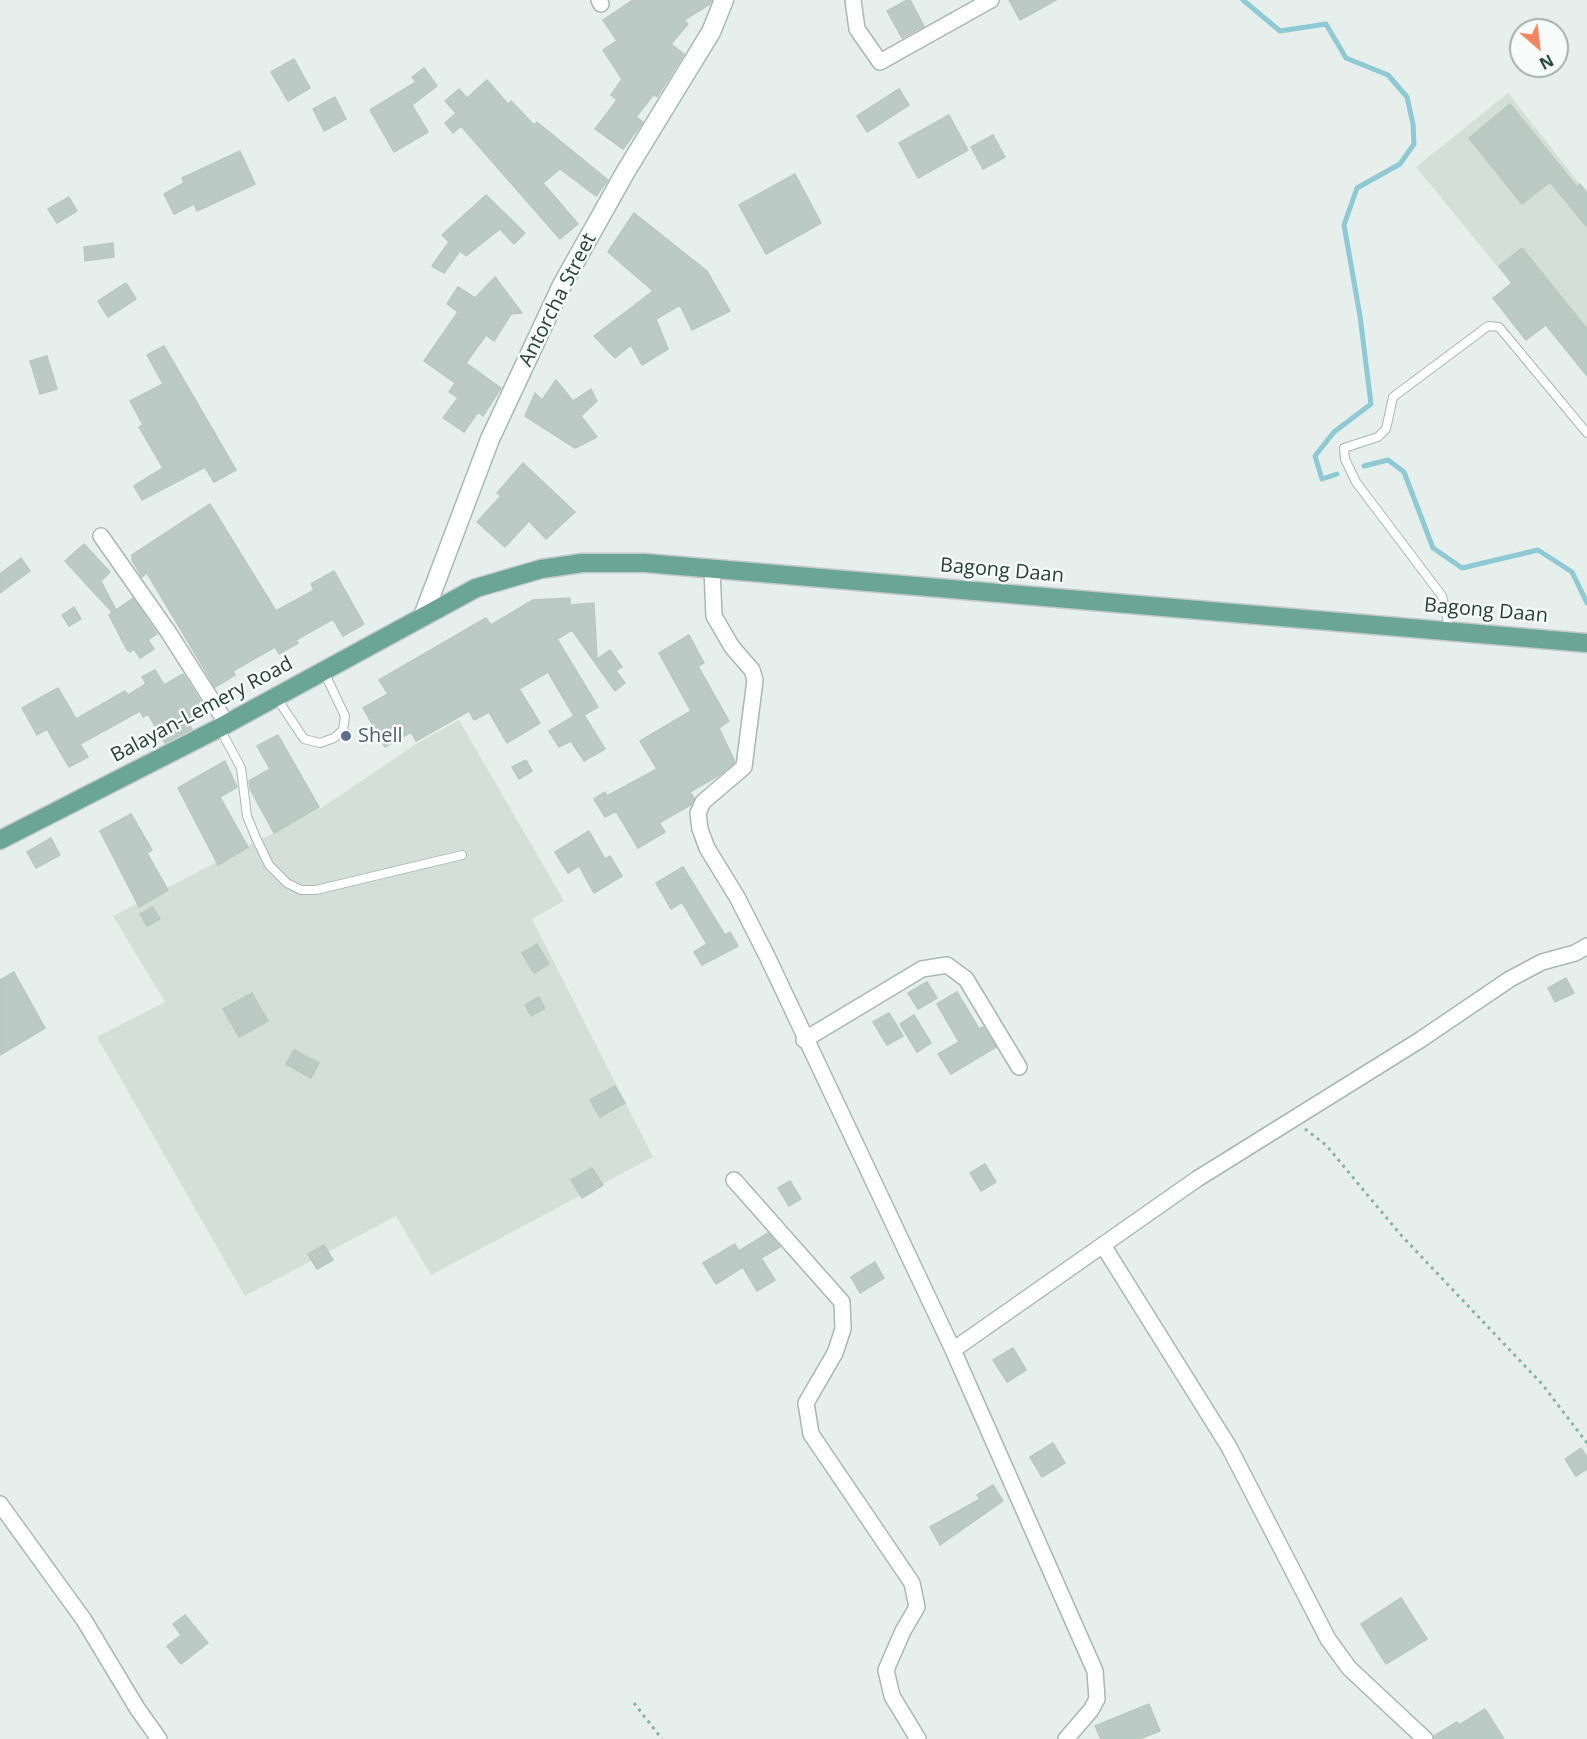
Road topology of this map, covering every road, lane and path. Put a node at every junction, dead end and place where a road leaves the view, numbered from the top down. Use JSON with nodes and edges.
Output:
{"nodes":[{"id":1,"x":724,"y":0,"type":"edge"},
{"id":2,"x":853,"y":0,"type":"edge"},
{"id":3,"x":991,"y":0,"type":"edge"},
{"id":4,"x":971,"y":5,"type":"edge"},
{"id":5,"x":1587,"y":433,"type":"edge"},
{"id":6,"x":101,"y":536,"type":"dead end"},
{"id":7,"x":712,"y":569,"type":"junction"},
{"id":8,"x":423,"y":616,"type":"junction"},
{"id":9,"x":1450,"y":631,"type":"junction"},
{"id":10,"x":1587,"y":643,"type":"edge"},
{"id":11,"x":324,"y":671,"type":"junction"},
{"id":12,"x":276,"y":697,"type":"junction"},
{"id":13,"x":223,"y":726,"type":"junction"},
{"id":14,"x":0,"y":840,"type":"edge"},
{"id":15,"x":462,"y":855,"type":"dead end"},
{"id":16,"x":1587,"y":946,"type":"edge"},
{"id":17,"x":804,"y":1040,"type":"junction"},
{"id":18,"x":1019,"y":1067,"type":"dead end"},
{"id":19,"x":1294,"y":1121,"type":"junction"},
{"id":20,"x":734,"y":1180,"type":"dead end"},
{"id":21,"x":1104,"y":1246,"type":"junction"},
{"id":22,"x":953,"y":1350,"type":"junction"},
{"id":23,"x":1587,"y":1443,"type":"edge"},
{"id":24,"x":0,"y":1504,"type":"edge"},
{"id":25,"x":634,"y":1703,"type":"dead end"},
{"id":26,"x":159,"y":1739,"type":"edge"},
{"id":27,"x":662,"y":1739,"type":"edge"},
{"id":28,"x":918,"y":1739,"type":"edge"},
{"id":29,"x":1066,"y":1739,"type":"edge"},
{"id":30,"x":1425,"y":1739,"type":"edge"}],
"edges":[{"from":1,"to":8,"type":"main road","name":"Antorcha Street"},
{"from":2,"to":4,"type":"street"},
{"from":3,"to":4,"type":"street"},
{"from":5,"to":9,"type":"lane"},
{"from":6,"to":13,"type":"street"},
{"from":7,"to":8,"type":"main road","name":"Bagong Daan"},
{"from":7,"to":9,"type":"main road","name":"Bagong Daan"},
{"from":7,"to":17,"type":"street"},
{"from":8,"to":11,"type":"main road","name":"Balayan-Lemery Road"},
{"from":9,"to":10,"type":"main road","name":"Bagong Daan"},
{"from":11,"to":12,"type":"main road","name":"Balayan-Lemery Road"},
{"from":11,"to":12,"type":"lane"},
{"from":12,"to":13,"type":"main road","name":"Balayan-Lemery Road"},
{"from":13,"to":14,"type":"main road","name":"Balayan-Lemery Road"},
{"from":13,"to":15,"type":"lane"},
{"from":16,"to":19,"type":"street"},
{"from":17,"to":18,"type":"street"},
{"from":17,"to":22,"type":"street"},
{"from":19,"to":21,"type":"street"},
{"from":19,"to":23,"type":"path"},
{"from":20,"to":28,"type":"street"},
{"from":21,"to":22,"type":"street"},
{"from":21,"to":30,"type":"street"},
{"from":22,"to":29,"type":"street"},
{"from":24,"to":26,"type":"street"},
{"from":25,"to":27,"type":"path"}]}
